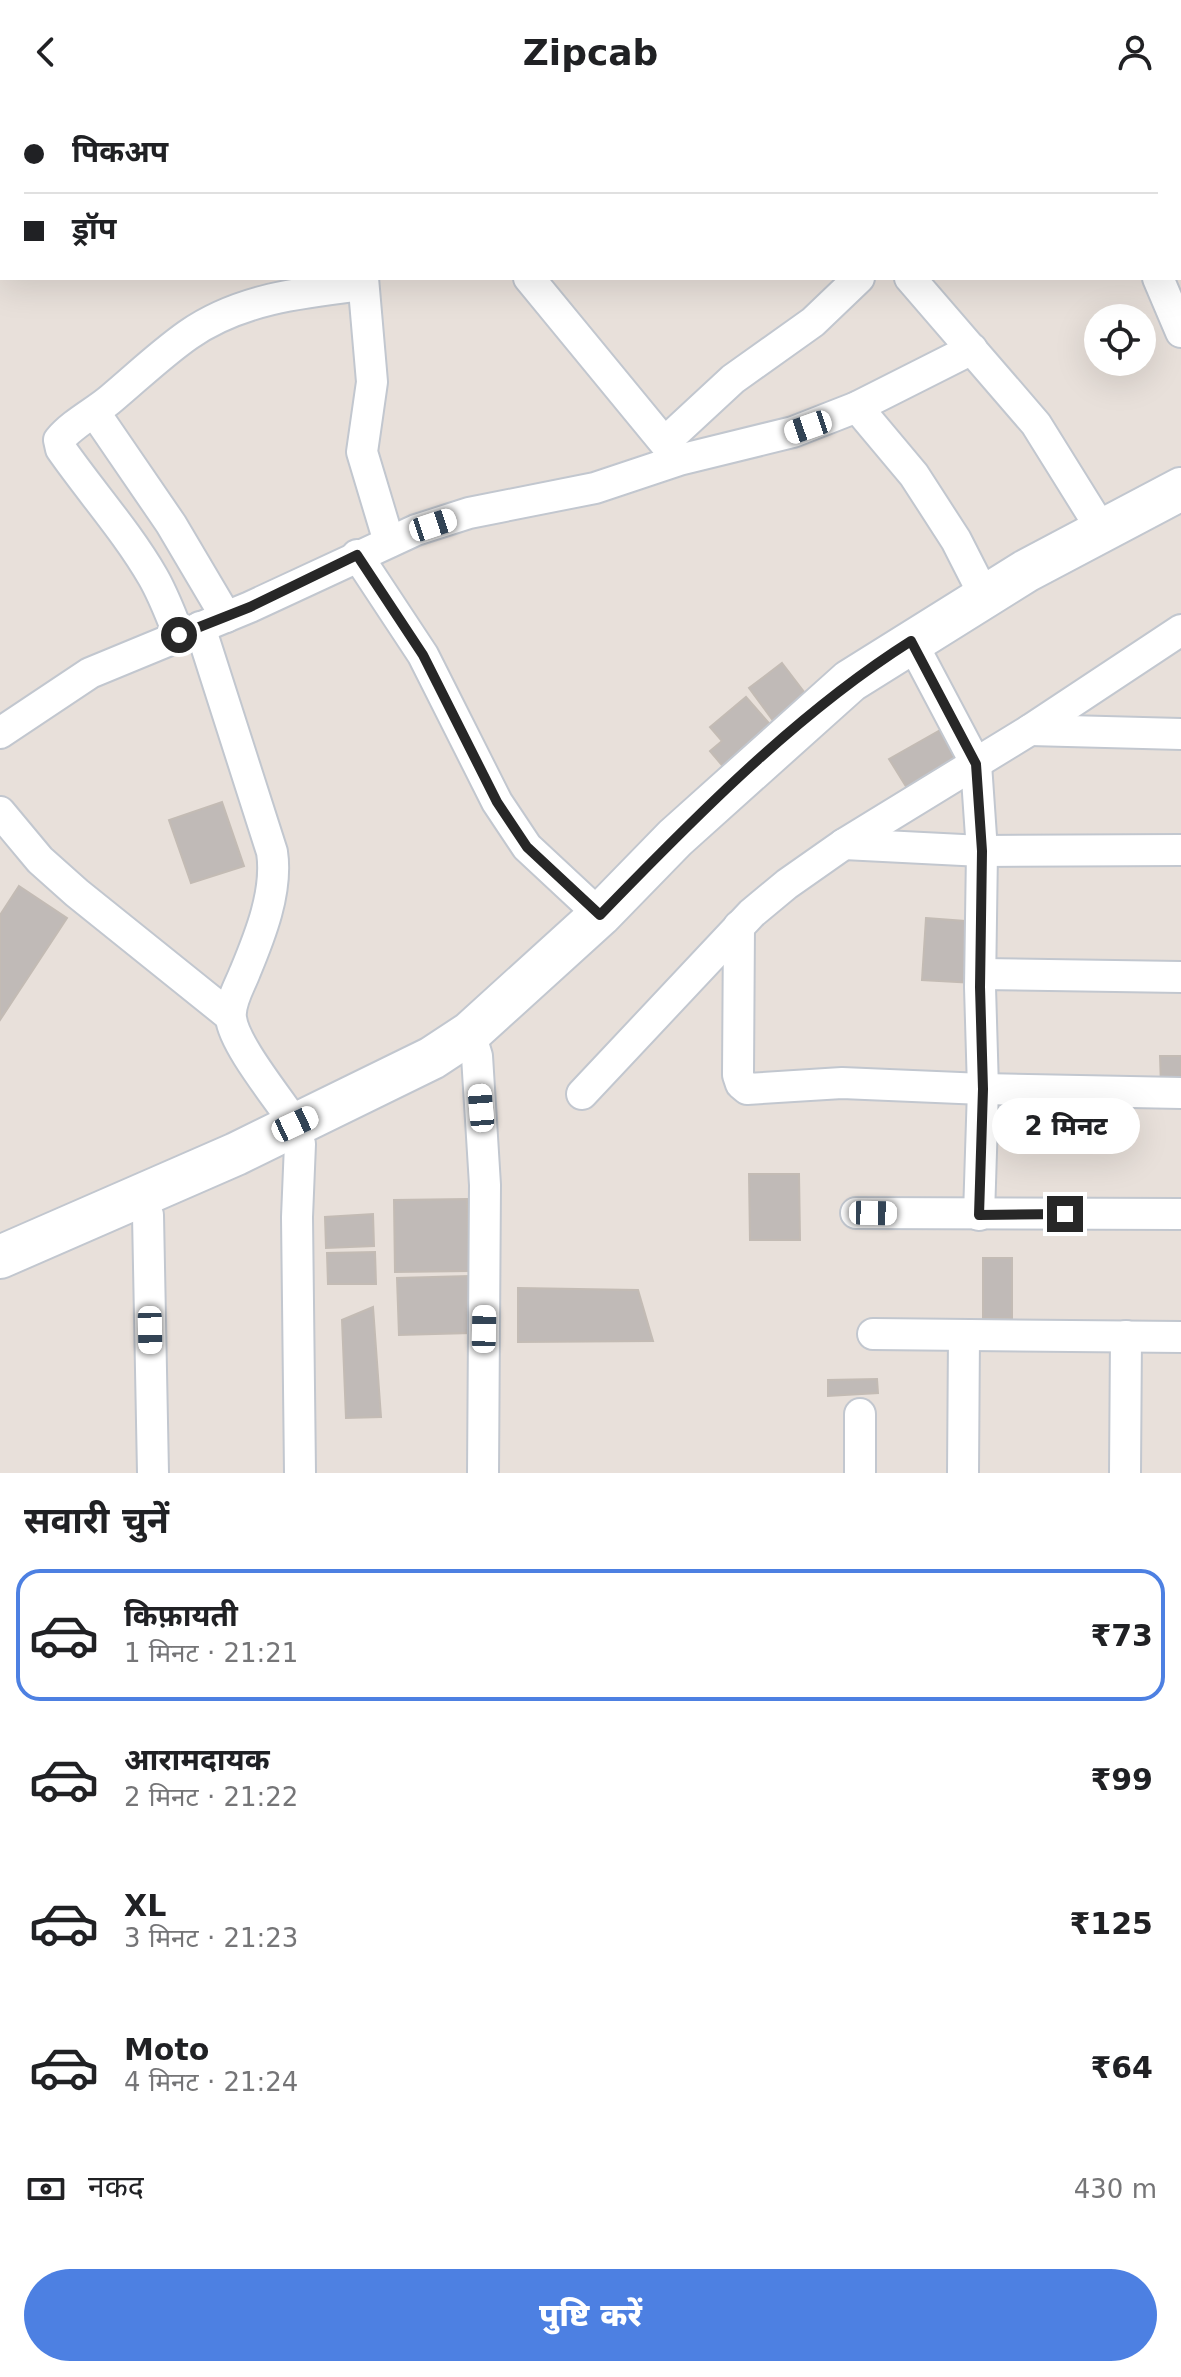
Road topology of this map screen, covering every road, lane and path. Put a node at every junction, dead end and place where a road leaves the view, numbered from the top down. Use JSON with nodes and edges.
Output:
{"nodes":[{"id":1,"x":531,"y":280,"type":"edge"},
{"id":2,"x":857,"y":280,"type":"edge"},
{"id":3,"x":912,"y":280,"type":"edge"},
{"id":4,"x":1159,"y":280,"type":"edge"},
{"id":5,"x":363,"y":282,"type":"edge"},
{"id":6,"x":1181,"y":332,"type":"edge"},
{"id":7,"x":972,"y":349,"type":"junction"},
{"id":8,"x":857,"y":407,"type":"junction"},
{"id":9,"x":95,"y":413,"type":"junction"},
{"id":10,"x":672,"y":451,"type":"junction"},
{"id":11,"x":1181,"y":489,"type":"edge"},
{"id":12,"x":1181,"y":515,"type":"edge"},
{"id":13,"x":1102,"y":530,"type":"junction"},
{"id":14,"x":389,"y":542,"type":"junction"},
{"id":15,"x":357,"y":555,"type":"junction"},
{"id":16,"x":985,"y":597,"type":"junction"},
{"id":17,"x":202,"y":626,"type":"junction"},
{"id":18,"x":1181,"y":630,"type":"edge"},
{"id":19,"x":918,"y":651,"type":"junction"},
{"id":20,"x":1030,"y":730,"type":"junction"},
{"id":21,"x":0,"y":733,"type":"edge"},
{"id":22,"x":1181,"y":734,"type":"edge"},
{"id":23,"x":976,"y":764,"type":"junction"},
{"id":24,"x":0,"y":812,"type":"edge"},
{"id":25,"x":844,"y":844,"type":"junction"},
{"id":26,"x":1181,"y":850,"type":"edge"},
{"id":27,"x":982,"y":851,"type":"junction"},
{"id":28,"x":600,"y":915,"type":"junction"},
{"id":29,"x":739,"y":926,"type":"junction"},
{"id":30,"x":981,"y":974,"type":"junction"},
{"id":31,"x":1181,"y":977,"type":"edge"},
{"id":32,"x":230,"y":1016,"type":"junction"},
{"id":33,"x":474,"y":1044,"type":"junction"},
{"id":34,"x":983,"y":1089,"type":"junction"},
{"id":35,"x":1181,"y":1093,"type":"edge"},
{"id":36,"x":582,"y":1094,"type":"dead end"},
{"id":37,"x":298,"y":1134,"type":"junction"},
{"id":38,"x":856,"y":1213,"type":"dead end"},
{"id":39,"x":1181,"y":1214,"type":"edge"},
{"id":40,"x":148,"y":1215,"type":"junction"},
{"id":41,"x":979,"y":1215,"type":"junction"},
{"id":42,"x":0,"y":1257,"type":"edge"},
{"id":43,"x":0,"y":1283,"type":"edge"},
{"id":44,"x":873,"y":1334,"type":"dead end"},
{"id":45,"x":964,"y":1335,"type":"junction"},
{"id":46,"x":1126,"y":1336,"type":"junction"},
{"id":47,"x":1181,"y":1337,"type":"edge"},
{"id":48,"x":860,"y":1414,"type":"dead end"},
{"id":49,"x":153,"y":1473,"type":"edge"},
{"id":50,"x":300,"y":1473,"type":"edge"},
{"id":51,"x":483,"y":1473,"type":"edge"},
{"id":52,"x":860,"y":1473,"type":"edge"},
{"id":53,"x":963,"y":1473,"type":"edge"},
{"id":54,"x":1125,"y":1473,"type":"edge"}],
"edges":[{"from":1,"to":10,"type":"street"},
{"from":2,"to":10,"type":"street"},
{"from":3,"to":7,"type":"street"},
{"from":4,"to":6,"type":"street"},
{"from":5,"to":9,"type":"street"},
{"from":5,"to":14,"type":"street"},
{"from":7,"to":8,"type":"street"},
{"from":7,"to":13,"type":"street"},
{"from":8,"to":10,"type":"street"},
{"from":8,"to":16,"type":"street"},
{"from":9,"to":17,"type":"street"},
{"from":9,"to":17,"type":"street"},
{"from":10,"to":14,"type":"street"},
{"from":11,"to":13,"type":"street"},
{"from":12,"to":19,"type":"street"},
{"from":13,"to":16,"type":"street"},
{"from":14,"to":15,"type":"street"},
{"from":15,"to":17,"type":"street"},
{"from":15,"to":28,"type":"street"},
{"from":16,"to":19,"type":"street"},
{"from":17,"to":21,"type":"street"},
{"from":17,"to":32,"type":"street"},
{"from":18,"to":20,"type":"street"},
{"from":19,"to":23,"type":"street"},
{"from":19,"to":28,"type":"street"},
{"from":19,"to":33,"type":"street"},
{"from":20,"to":22,"type":"street"},
{"from":20,"to":23,"type":"street"},
{"from":23,"to":25,"type":"street"},
{"from":23,"to":27,"type":"street"},
{"from":24,"to":32,"type":"street"},
{"from":25,"to":27,"type":"street"},
{"from":25,"to":29,"type":"street"},
{"from":26,"to":27,"type":"street"},
{"from":27,"to":30,"type":"street"},
{"from":28,"to":33,"type":"street"},
{"from":29,"to":34,"type":"street"},
{"from":29,"to":36,"type":"street"},
{"from":30,"to":31,"type":"street"},
{"from":30,"to":34,"type":"street"},
{"from":32,"to":37,"type":"street"},
{"from":33,"to":37,"type":"street"},
{"from":33,"to":51,"type":"street"},
{"from":34,"to":35,"type":"street"},
{"from":34,"to":41,"type":"street"},
{"from":37,"to":40,"type":"street"},
{"from":37,"to":42,"type":"street"},
{"from":37,"to":50,"type":"street"},
{"from":38,"to":41,"type":"street"},
{"from":39,"to":41,"type":"street"},
{"from":40,"to":43,"type":"street"},
{"from":40,"to":49,"type":"street"},
{"from":44,"to":45,"type":"street"},
{"from":45,"to":46,"type":"street"},
{"from":45,"to":53,"type":"street"},
{"from":46,"to":47,"type":"street"},
{"from":46,"to":54,"type":"street"},
{"from":48,"to":52,"type":"street"}]}
